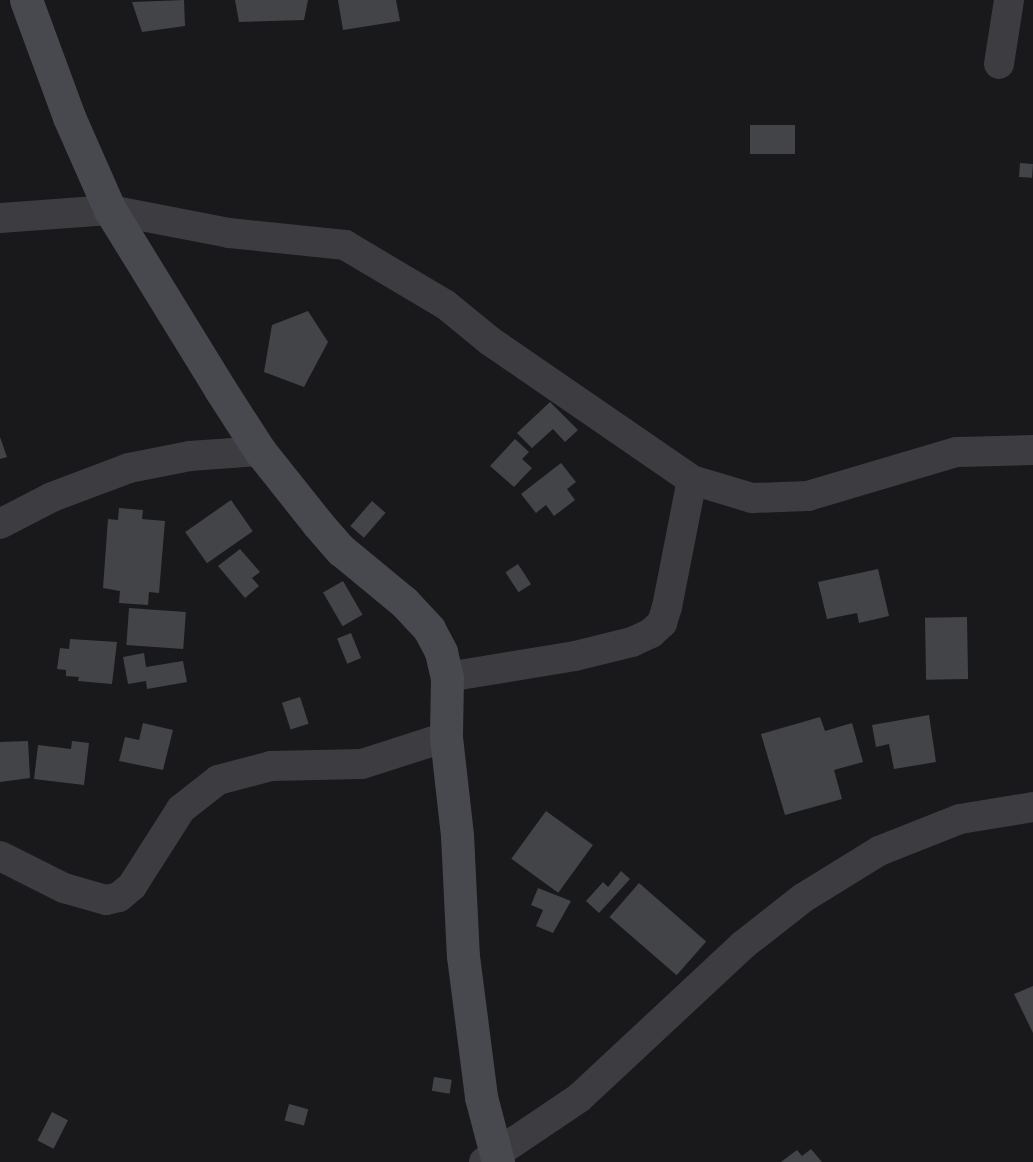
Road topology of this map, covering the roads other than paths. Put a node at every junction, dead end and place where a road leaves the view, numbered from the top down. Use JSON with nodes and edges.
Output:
{"nodes":[{"id":1,"x":27,"y":0,"type":"edge"},
{"id":2,"x":1009,"y":0,"type":"edge"},
{"id":3,"x":999,"y":64,"type":"dead end"},
{"id":4,"x":110,"y":210,"type":"junction"},
{"id":5,"x":0,"y":218,"type":"edge"},
{"id":6,"x":1033,"y":450,"type":"edge"},
{"id":7,"x":260,"y":451,"type":"junction"},
{"id":8,"x":692,"y":480,"type":"junction"},
{"id":9,"x":0,"y":524,"type":"edge"},
{"id":10,"x":447,"y":677,"type":"junction"},
{"id":11,"x":446,"y":737,"type":"junction"},
{"id":12,"x":1033,"y":807,"type":"edge"},
{"id":13,"x":0,"y":856,"type":"edge"},
{"id":14,"x":492,"y":1160,"type":"edge"}],
"edges":[{"from":1,"to":4,"type":"street"},
{"from":2,"to":3,"type":"street"},
{"from":4,"to":5,"type":"street"},
{"from":4,"to":7,"type":"street"},
{"from":4,"to":8,"type":"street"},
{"from":6,"to":8,"type":"street"},
{"from":7,"to":9,"type":"street"},
{"from":7,"to":10,"type":"street"},
{"from":8,"to":10,"type":"street"},
{"from":10,"to":11,"type":"street"},
{"from":11,"to":13,"type":"street"},
{"from":11,"to":14,"type":"street"},
{"from":12,"to":14,"type":"street"}]}
